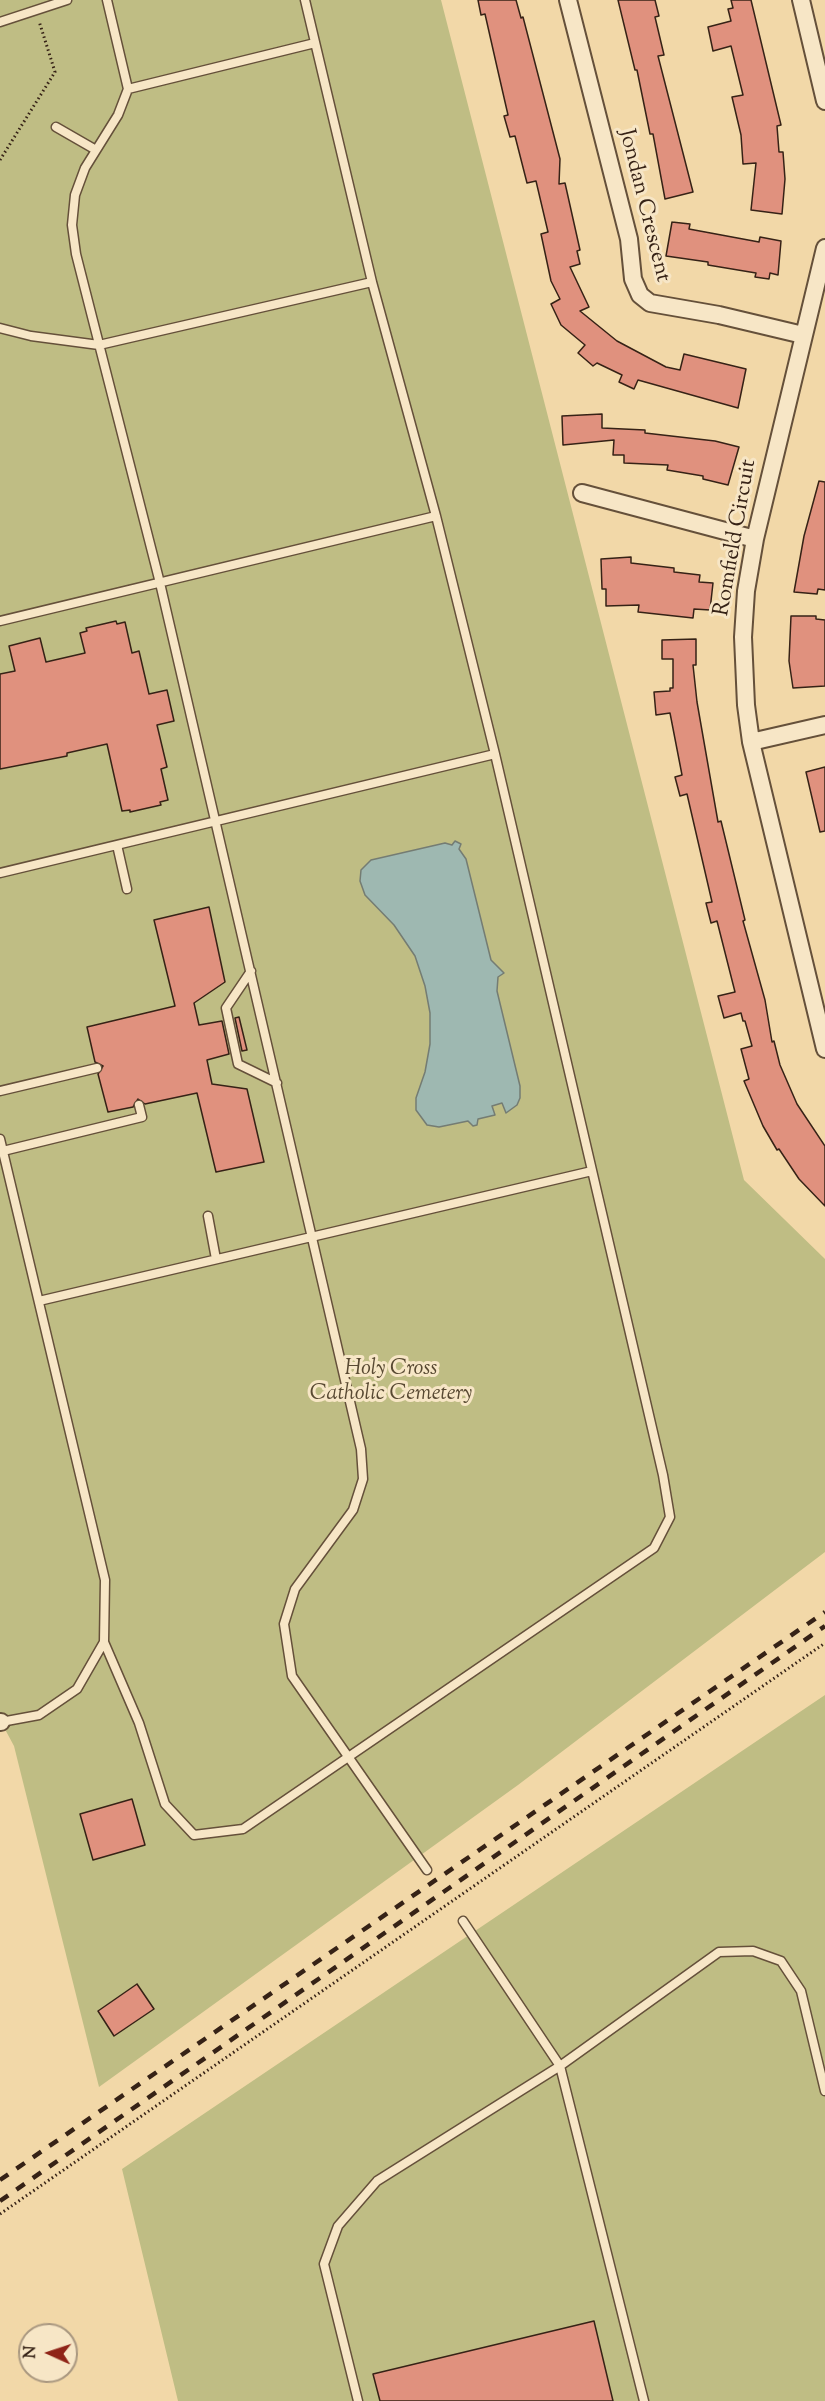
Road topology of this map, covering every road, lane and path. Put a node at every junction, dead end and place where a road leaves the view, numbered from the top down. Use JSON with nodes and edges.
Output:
{"nodes":[{"id":1,"x":67,"y":0,"type":"edge"},
{"id":2,"x":107,"y":0,"type":"edge"},
{"id":3,"x":305,"y":0,"type":"edge"},
{"id":4,"x":568,"y":0,"type":"edge"},
{"id":5,"x":804,"y":1,"type":"edge"},
{"id":6,"x":35,"y":11,"type":"junction"},
{"id":7,"x":0,"y":22,"type":"edge"},
{"id":8,"x":315,"y":43,"type":"junction"},
{"id":9,"x":128,"y":89,"type":"junction"},
{"id":10,"x":825,"y":101,"type":"edge"},
{"id":11,"x":56,"y":128,"type":"dead end"},
{"id":12,"x":96,"y":150,"type":"junction"},
{"id":13,"x":0,"y":160,"type":"edge"},
{"id":14,"x":825,"y":248,"type":"edge"},
{"id":15,"x":372,"y":282,"type":"junction"},
{"id":16,"x":0,"y":328,"type":"edge"},
{"id":17,"x":803,"y":335,"type":"junction"},
{"id":18,"x":99,"y":345,"type":"junction"},
{"id":19,"x":582,"y":493,"type":"dead end"},
{"id":20,"x":436,"y":516,"type":"junction"},
{"id":21,"x":755,"y":539,"type":"junction"},
{"id":22,"x":160,"y":583,"type":"junction"},
{"id":23,"x":0,"y":621,"type":"edge"},
{"id":24,"x":825,"y":725,"type":"edge"},
{"id":25,"x":751,"y":742,"type":"junction"},
{"id":26,"x":495,"y":754,"type":"junction"},
{"id":27,"x":216,"y":822,"type":"junction"},
{"id":28,"x":117,"y":845,"type":"junction"},
{"id":29,"x":0,"y":873,"type":"edge"},
{"id":30,"x":127,"y":889,"type":"dead end"},
{"id":31,"x":251,"y":971,"type":"junction"},
{"id":32,"x":825,"y":1049,"type":"edge"},
{"id":33,"x":97,"y":1068,"type":"dead end"},
{"id":34,"x":277,"y":1083,"type":"junction"},
{"id":35,"x":0,"y":1091,"type":"edge"},
{"id":36,"x":139,"y":1105,"type":"dead end"},
{"id":37,"x":0,"y":1139,"type":"edge"},
{"id":38,"x":3,"y":1151,"type":"junction"},
{"id":39,"x":592,"y":1171,"type":"junction"},
{"id":40,"x":208,"y":1216,"type":"dead end"},
{"id":41,"x":313,"y":1237,"type":"junction"},
{"id":42,"x":216,"y":1259,"type":"junction"},
{"id":43,"x":39,"y":1301,"type":"junction"},
{"id":44,"x":104,"y":1642,"type":"junction"},
{"id":45,"x":825,"y":1643,"type":"edge"},
{"id":46,"x":0,"y":1722,"type":"edge"},
{"id":47,"x":349,"y":1756,"type":"junction"},
{"id":48,"x":427,"y":1870,"type":"dead end"},
{"id":49,"x":464,"y":1921,"type":"dead end"},
{"id":50,"x":560,"y":2066,"type":"junction"},
{"id":51,"x":825,"y":2091,"type":"edge"},
{"id":52,"x":0,"y":2214,"type":"edge"},
{"id":53,"x":358,"y":2401,"type":"edge"},
{"id":54,"x":644,"y":2401,"type":"edge"}],
"edges":[{"from":1,"to":6,"type":"lane"},
{"from":2,"to":9,"type":"lane"},
{"from":3,"to":8,"type":"lane"},
{"from":4,"to":17,"type":"street","name":"Jondan Crescent"},
{"from":5,"to":10,"type":"street"},
{"from":6,"to":7,"type":"lane"},
{"from":6,"to":13,"type":"path"},
{"from":8,"to":9,"type":"lane"},
{"from":8,"to":15,"type":"lane"},
{"from":9,"to":12,"type":"lane"},
{"from":11,"to":12,"type":"lane"},
{"from":12,"to":18,"type":"lane"},
{"from":14,"to":17,"type":"street","name":"Romfield Circuit"},
{"from":15,"to":18,"type":"lane"},
{"from":15,"to":20,"type":"lane"},
{"from":16,"to":18,"type":"lane"},
{"from":17,"to":21,"type":"street","name":"Romfield Circuit"},
{"from":18,"to":22,"type":"lane"},
{"from":19,"to":21,"type":"street"},
{"from":20,"to":22,"type":"lane"},
{"from":20,"to":26,"type":"lane"},
{"from":21,"to":25,"type":"street","name":"Romfield Circuit"},
{"from":22,"to":23,"type":"lane"},
{"from":22,"to":27,"type":"lane"},
{"from":24,"to":25,"type":"street"},
{"from":25,"to":32,"type":"street","name":"Romfield Circuit"},
{"from":26,"to":27,"type":"lane"},
{"from":26,"to":39,"type":"lane"},
{"from":27,"to":28,"type":"lane"},
{"from":27,"to":31,"type":"lane"},
{"from":28,"to":29,"type":"lane"},
{"from":28,"to":30,"type":"lane"},
{"from":31,"to":34,"type":"lane"},
{"from":31,"to":34,"type":"lane"},
{"from":33,"to":35,"type":"lane"},
{"from":34,"to":41,"type":"lane"},
{"from":36,"to":38,"type":"lane"},
{"from":37,"to":38,"type":"lane"},
{"from":38,"to":43,"type":"lane"},
{"from":39,"to":41,"type":"lane"},
{"from":39,"to":47,"type":"lane"},
{"from":40,"to":42,"type":"lane"},
{"from":41,"to":42,"type":"lane"},
{"from":41,"to":47,"type":"lane"},
{"from":42,"to":43,"type":"lane"},
{"from":43,"to":44,"type":"lane"},
{"from":44,"to":46,"type":"lane"},
{"from":44,"to":47,"type":"lane"},
{"from":45,"to":52,"type":"path"},
{"from":47,"to":48,"type":"lane"},
{"from":49,"to":50,"type":"lane"},
{"from":50,"to":51,"type":"lane"},
{"from":50,"to":53,"type":"lane"},
{"from":50,"to":54,"type":"lane"}]}
